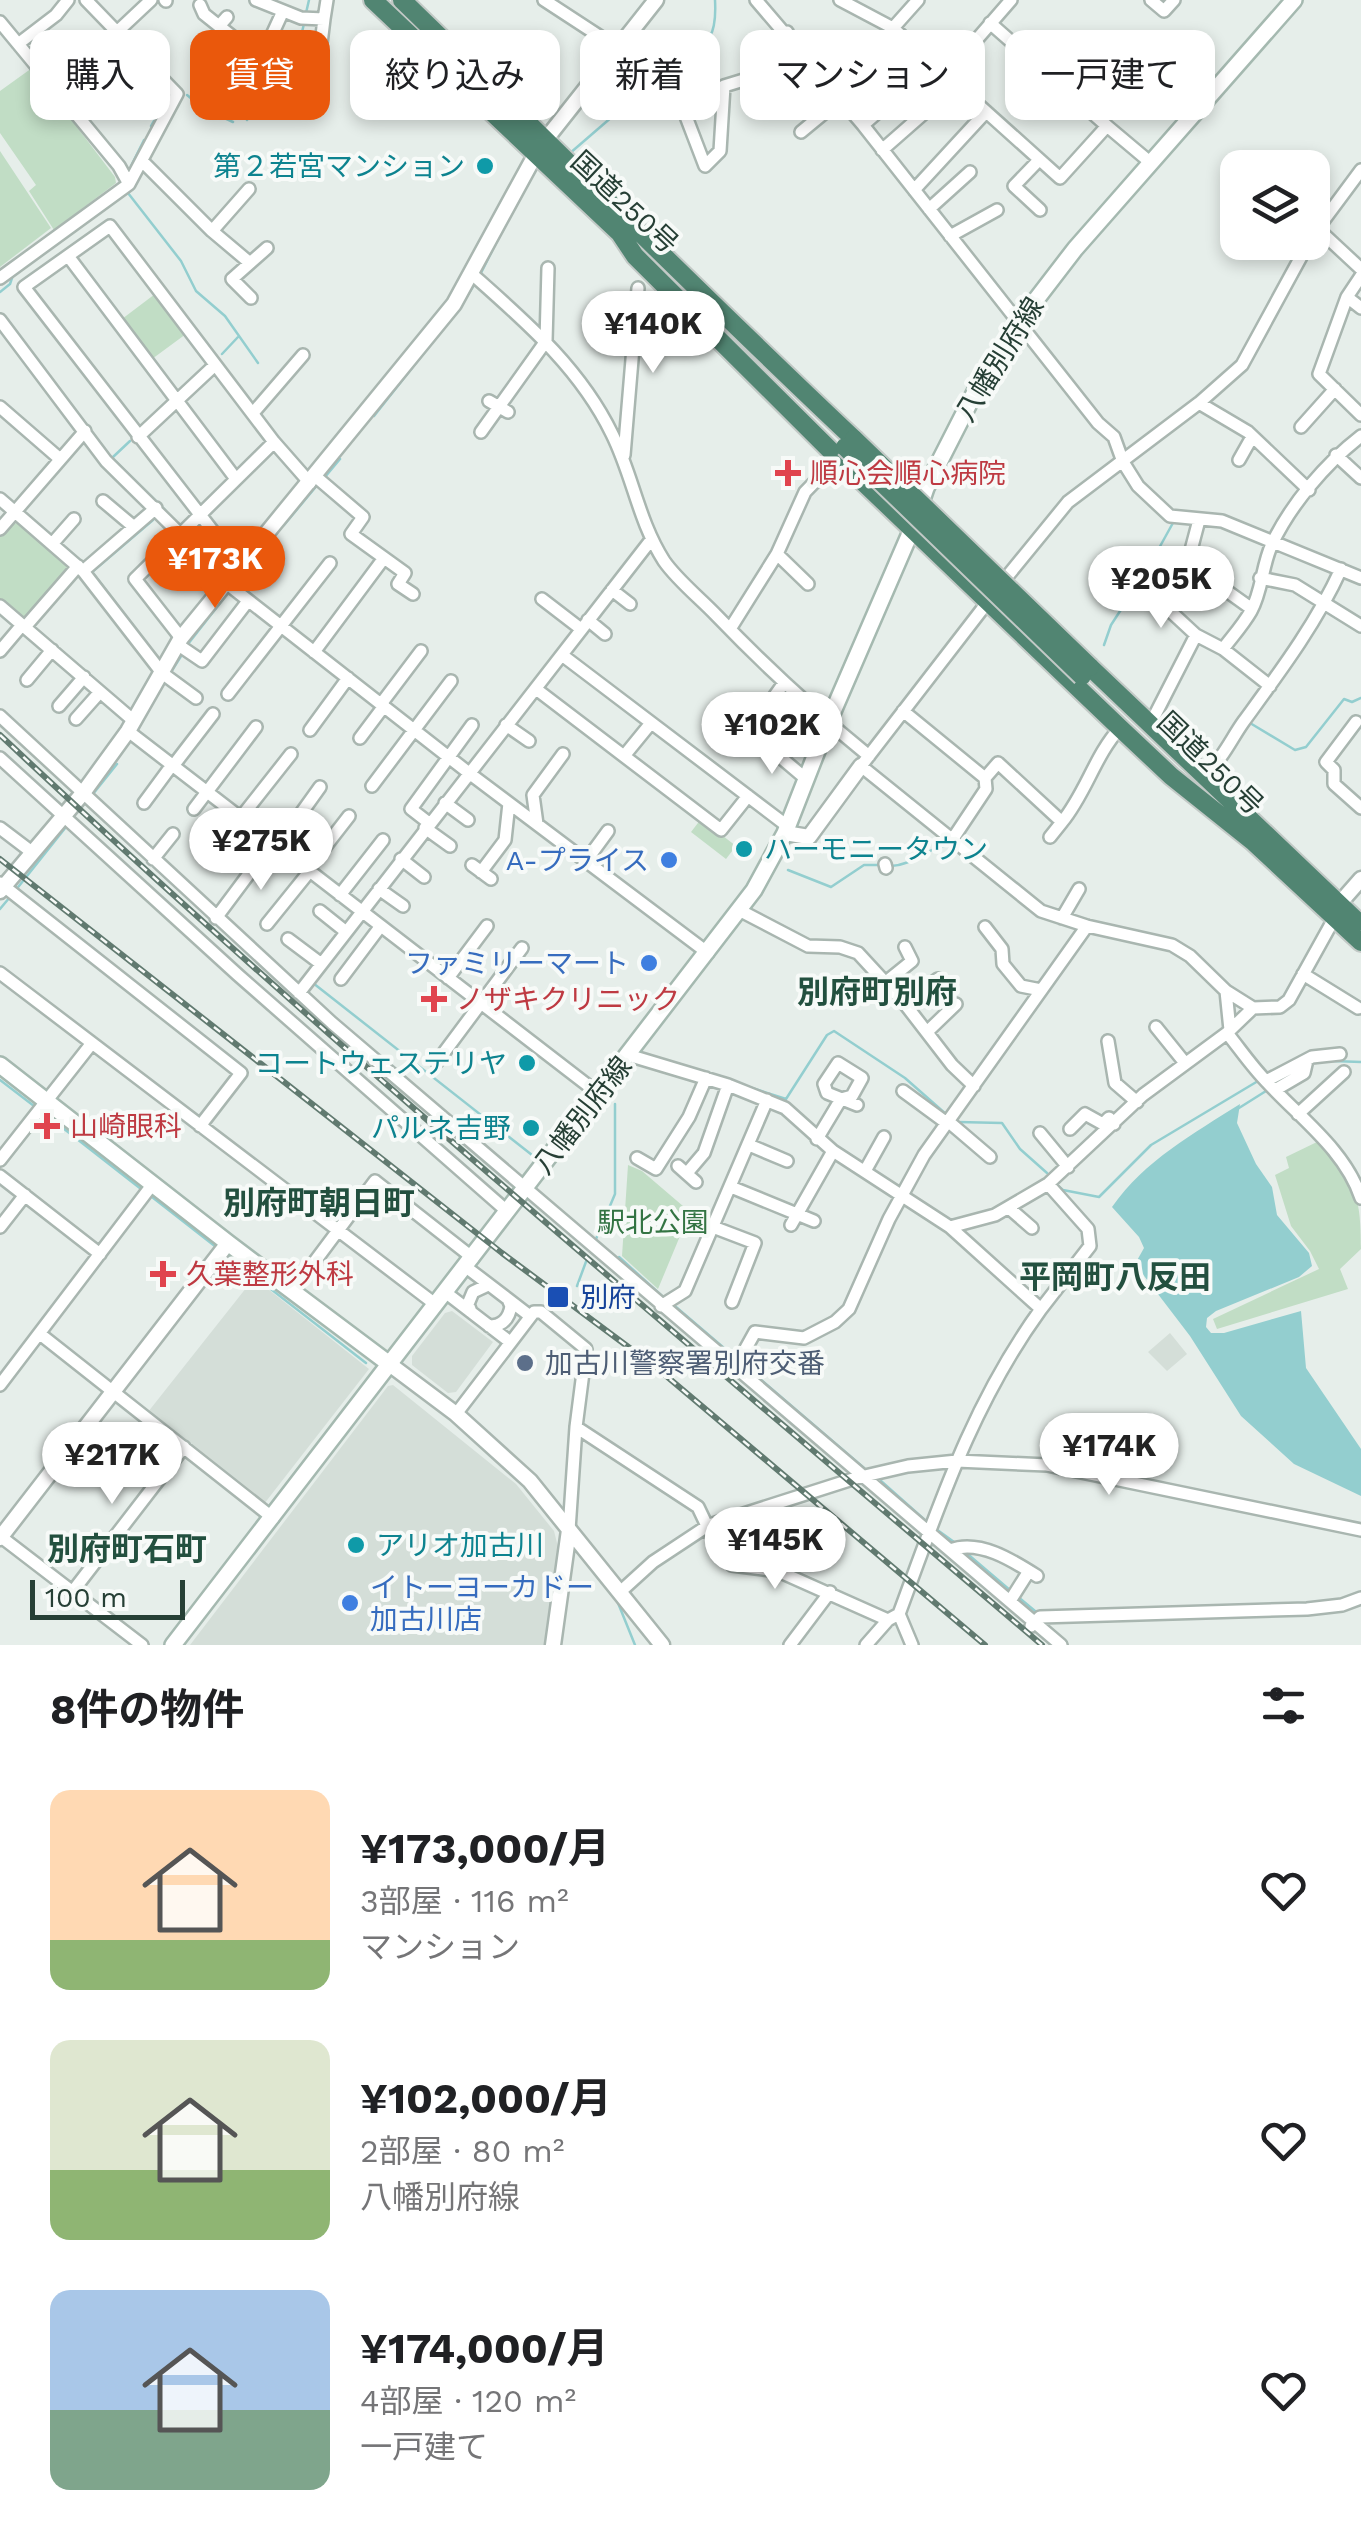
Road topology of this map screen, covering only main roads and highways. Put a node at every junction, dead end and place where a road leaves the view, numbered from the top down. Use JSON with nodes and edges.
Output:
{"nodes":[{"id":1,"x":373,"y":0,"type":"edge"},
{"id":2,"x":405,"y":0,"type":"edge"},
{"id":3,"x":1294,"y":0,"type":"edge"},
{"id":4,"x":846,"y":448,"type":"junction"},
{"id":5,"x":912,"y":529,"type":"junction"},
{"id":6,"x":1086,"y":672,"type":"junction"},
{"id":7,"x":1256,"y":844,"type":"junction"},
{"id":8,"x":1337,"y":911,"type":"junction"},
{"id":9,"x":1361,"y":925,"type":"edge"},
{"id":10,"x":1361,"y":942,"type":"edge"},
{"id":11,"x":0,"y":1065,"type":"edge"},
{"id":12,"x":388,"y":1363,"type":"junction"},
{"id":13,"x":174,"y":1645,"type":"edge"}],
"edges":[{"from":1,"to":4,"type":"highway","name":"国道250号"},
{"from":2,"to":4,"type":"highway","name":"国道250号"},
{"from":3,"to":5,"type":"main road","name":"八幡別府線"},
{"from":4,"to":5,"type":"highway"},
{"from":4,"to":6,"type":"highway","name":"国道250号","bridge":true},
{"from":5,"to":7,"type":"highway"},
{"from":5,"to":12,"type":"main road","name":"八幡別府線"},
{"from":6,"to":7,"type":"highway","name":"国道250号"},
{"from":6,"to":8,"type":"highway","name":"国道250号"},
{"from":7,"to":8,"type":"highway","name":"国道250号"},
{"from":8,"to":9,"type":"highway","name":"国道250号"},
{"from":8,"to":10,"type":"highway","name":"国道250号"},
{"from":11,"to":12,"type":"main road"},
{"from":12,"to":13,"type":"main road","name":"八幡別府線"}]}
